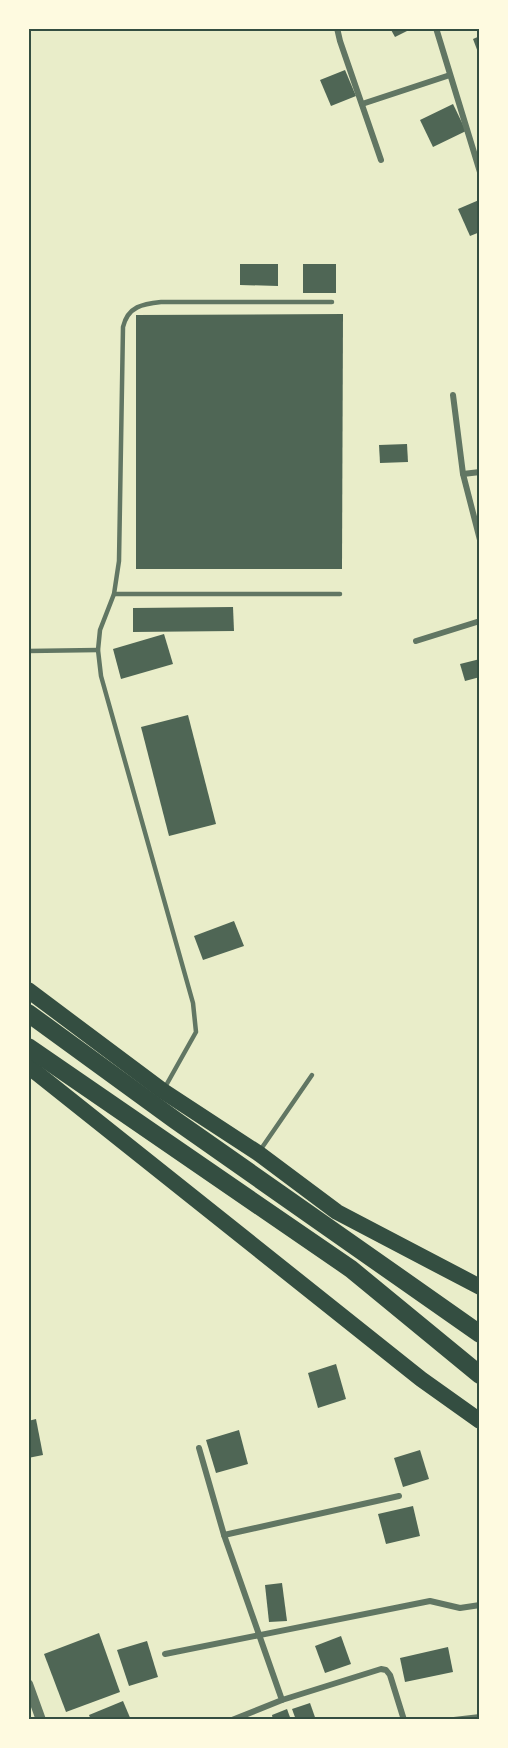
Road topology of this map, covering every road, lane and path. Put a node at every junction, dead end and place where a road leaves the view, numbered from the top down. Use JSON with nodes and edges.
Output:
{"nodes":[{"id":1,"x":337,"y":28,"type":"edge"},
{"id":2,"x":436,"y":28,"type":"edge"},
{"id":3,"x":450,"y":75,"type":"junction"},
{"id":4,"x":362,"y":105,"type":"junction"},
{"id":5,"x":381,"y":160,"type":"dead end"},
{"id":6,"x":480,"y":172,"type":"edge"},
{"id":7,"x":332,"y":302,"type":"dead end"},
{"id":8,"x":453,"y":395,"type":"dead end"},
{"id":9,"x":480,"y":472,"type":"edge"},
{"id":10,"x":463,"y":474,"type":"junction"},
{"id":11,"x":480,"y":540,"type":"edge"},
{"id":12,"x":114,"y":594,"type":"junction"},
{"id":13,"x":340,"y":594,"type":"dead end"},
{"id":14,"x":480,"y":621,"type":"edge"},
{"id":15,"x":416,"y":641,"type":"dead end"},
{"id":16,"x":99,"y":650,"type":"junction"},
{"id":17,"x":28,"y":651,"type":"edge"},
{"id":18,"x":28,"y":990,"type":"edge"},
{"id":19,"x":28,"y":1013,"type":"edge"},
{"id":20,"x":28,"y":1047,"type":"edge"},
{"id":21,"x":28,"y":1066,"type":"edge"},
{"id":22,"x":312,"y":1075,"type":"dead end"},
{"id":23,"x":163,"y":1091,"type":"junction"},
{"id":24,"x":258,"y":1153,"type":"junction"},
{"id":25,"x":480,"y":1287,"type":"edge"},
{"id":26,"x":480,"y":1334,"type":"edge"},
{"id":27,"x":480,"y":1376,"type":"edge"},
{"id":28,"x":480,"y":1421,"type":"edge"},
{"id":29,"x":199,"y":1448,"type":"dead end"},
{"id":30,"x":399,"y":1496,"type":"dead end"},
{"id":31,"x":224,"y":1534,"type":"junction"},
{"id":32,"x":480,"y":1605,"type":"edge"},
{"id":33,"x":259,"y":1635,"type":"junction"},
{"id":34,"x":165,"y":1654,"type":"dead end"},
{"id":35,"x":28,"y":1684,"type":"edge"},
{"id":36,"x":282,"y":1700,"type":"junction"},
{"id":37,"x":480,"y":1717,"type":"edge"},
{"id":38,"x":41,"y":1719,"type":"edge"},
{"id":39,"x":232,"y":1719,"type":"edge"},
{"id":40,"x":404,"y":1719,"type":"edge"},
{"id":41,"x":454,"y":1719,"type":"edge"}],
"edges":[{"from":1,"to":4,"type":"street"},
{"from":2,"to":3,"type":"street"},
{"from":3,"to":4,"type":"street"},
{"from":3,"to":6,"type":"street"},
{"from":4,"to":5,"type":"street"},
{"from":7,"to":12,"type":"lane"},
{"from":8,"to":10,"type":"street"},
{"from":9,"to":10,"type":"street"},
{"from":10,"to":11,"type":"street"},
{"from":12,"to":13,"type":"lane"},
{"from":12,"to":16,"type":"lane"},
{"from":14,"to":15,"type":"street"},
{"from":16,"to":17,"type":"lane"},
{"from":16,"to":23,"type":"lane"},
{"from":18,"to":23,"type":"highway"},
{"from":19,"to":26,"type":"highway"},
{"from":20,"to":27,"type":"highway"},
{"from":21,"to":28,"type":"highway"},
{"from":22,"to":24,"type":"lane"},
{"from":23,"to":24,"type":"highway"},
{"from":24,"to":25,"type":"highway"},
{"from":29,"to":31,"type":"street"},
{"from":30,"to":31,"type":"street"},
{"from":31,"to":33,"type":"street"},
{"from":32,"to":33,"type":"street"},
{"from":33,"to":34,"type":"street"},
{"from":33,"to":36,"type":"street"},
{"from":35,"to":38,"type":"street"},
{"from":36,"to":39,"type":"street"},
{"from":36,"to":40,"type":"street"},
{"from":37,"to":41,"type":"street"}]}
